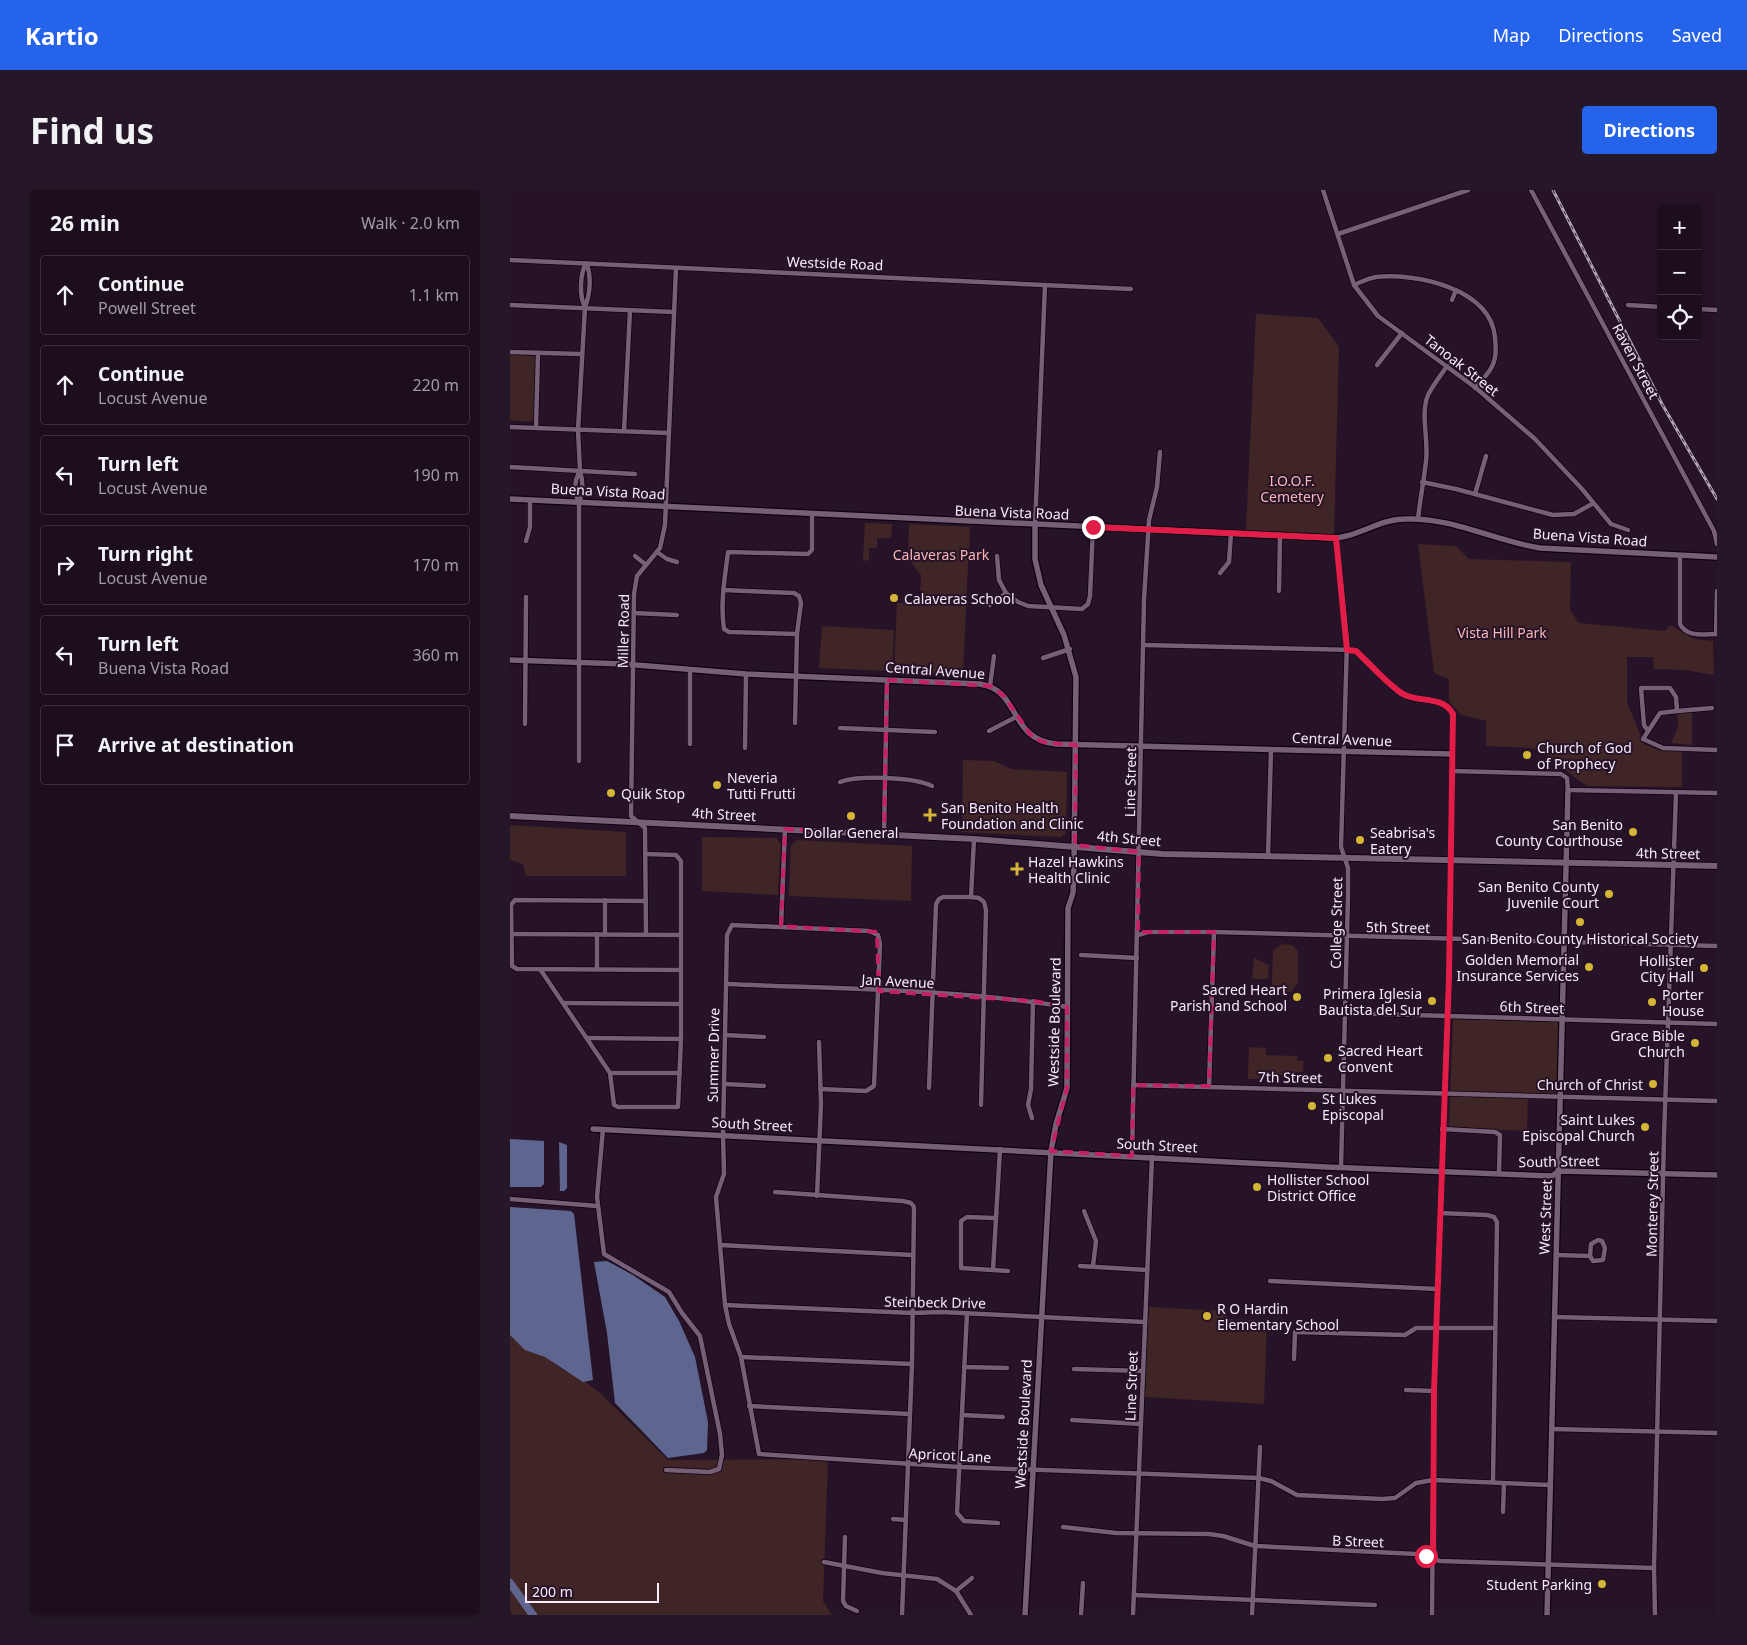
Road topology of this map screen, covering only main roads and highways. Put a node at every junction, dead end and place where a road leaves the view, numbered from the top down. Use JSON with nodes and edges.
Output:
{"nodes":[{"id":1,"x":510,"y":816,"type":"edge"},
{"id":2,"x":1717,"y":866,"type":"edge"}],
"edges":[{"from":1,"to":2,"type":"main road","name":"4th Street"}]}
